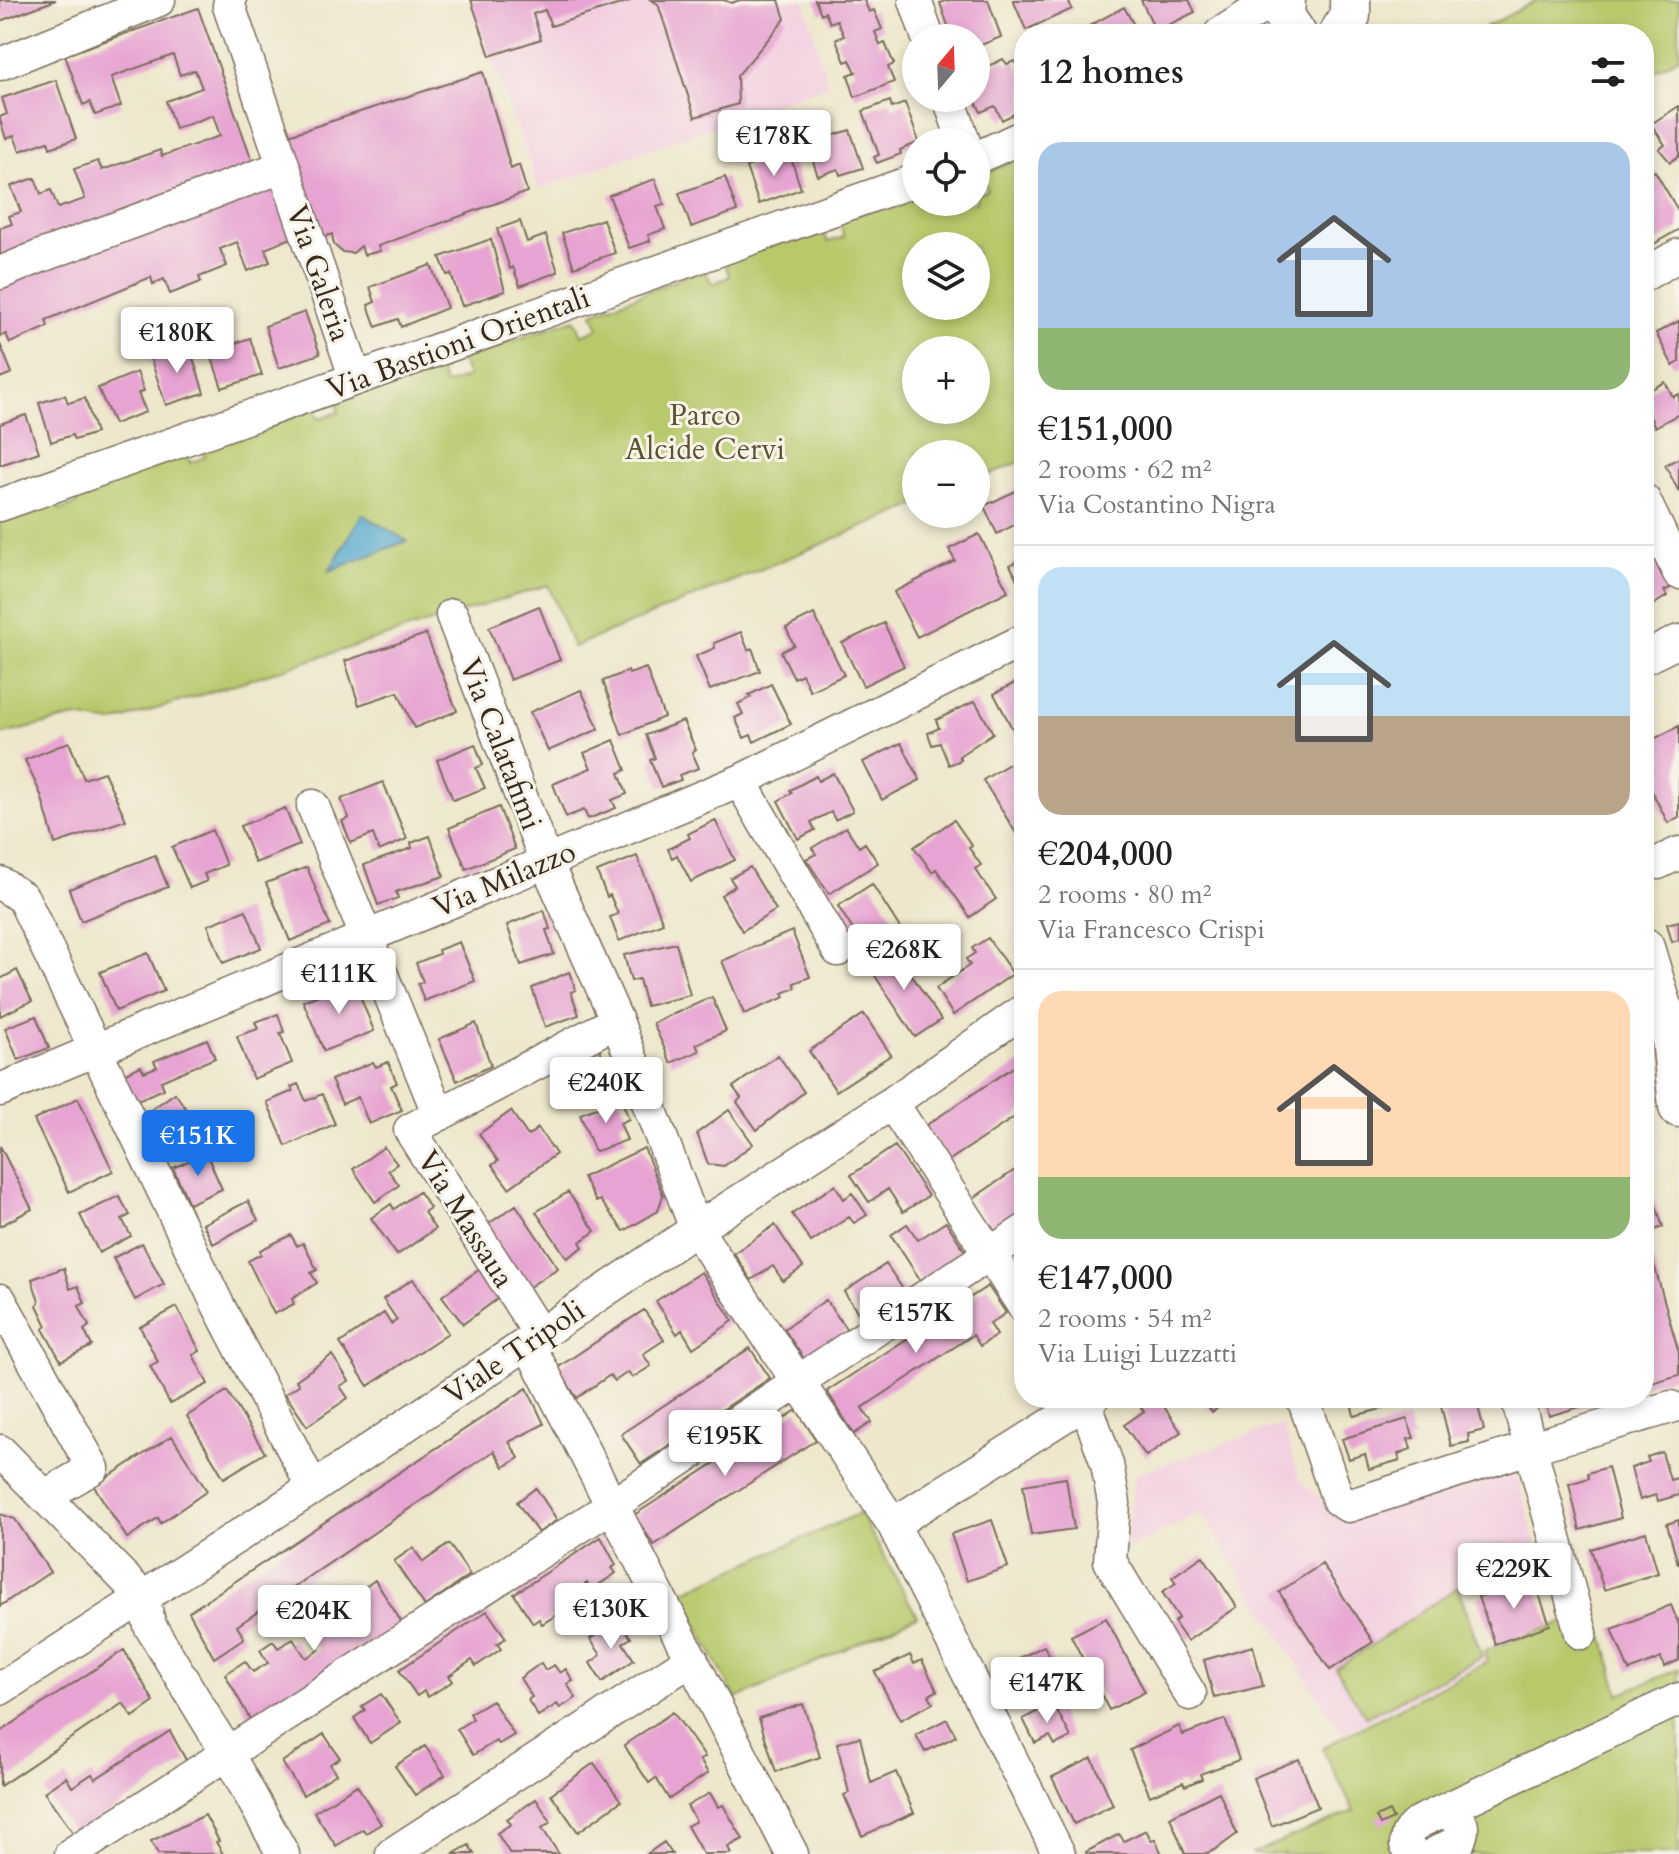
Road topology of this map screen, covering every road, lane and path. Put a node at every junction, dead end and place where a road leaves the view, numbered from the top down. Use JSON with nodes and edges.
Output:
{"nodes":[{"id":1,"x":159,"y":0,"type":"edge"},
{"id":2,"x":230,"y":0,"type":"edge"},
{"id":3,"x":915,"y":0,"type":"edge"},
{"id":4,"x":1273,"y":0,"type":"edge"},
{"id":5,"x":1285,"y":0,"type":"edge"},
{"id":6,"x":923,"y":24,"type":"edge"},
{"id":7,"x":1236,"y":24,"type":"edge"},
{"id":8,"x":1289,"y":24,"type":"edge"},
{"id":9,"x":0,"y":64,"type":"edge"},
{"id":10,"x":1014,"y":141,"type":"edge"},
{"id":11,"x":990,"y":152,"type":"edge"},
{"id":12,"x":282,"y":167,"type":"junction"},
{"id":13,"x":902,"y":185,"type":"edge"},
{"id":14,"x":1679,"y":255,"type":"edge"},
{"id":15,"x":1654,"y":269,"type":"edge"},
{"id":16,"x":0,"y":273,"type":"edge"},
{"id":17,"x":356,"y":379,"type":"junction"},
{"id":18,"x":0,"y":505,"type":"edge"},
{"id":19,"x":1654,"y":521,"type":"edge"},
{"id":20,"x":1679,"y":573,"type":"edge"},
{"id":21,"x":452,"y":615,"type":"dead end"},
{"id":22,"x":1679,"y":641,"type":"edge"},
{"id":23,"x":1014,"y":645,"type":"edge"},
{"id":24,"x":1654,"y":653,"type":"edge"},
{"id":25,"x":740,"y":781,"type":"junction"},
{"id":26,"x":313,"y":806,"type":"dead end"},
{"id":27,"x":546,"y":862,"type":"junction"},
{"id":28,"x":0,"y":883,"type":"edge"},
{"id":29,"x":366,"y":937,"type":"junction"},
{"id":30,"x":838,"y":950,"type":"dead end"},
{"id":31,"x":1654,"y":981,"type":"edge"},
{"id":32,"x":1014,"y":1017,"type":"edge"},
{"id":33,"x":617,"y":1021,"type":"junction"},
{"id":34,"x":96,"y":1051,"type":"junction"},
{"id":35,"x":1654,"y":1062,"type":"edge"},
{"id":36,"x":1,"y":1088,"type":"edge"},
{"id":37,"x":892,"y":1103,"type":"junction"},
{"id":38,"x":1679,"y":1107,"type":"edge"},
{"id":39,"x":439,"y":1115,"type":"junction"},
{"id":40,"x":1679,"y":1121,"type":"edge"},
{"id":41,"x":696,"y":1229,"type":"junction"},
{"id":42,"x":1014,"y":1238,"type":"edge"},
{"id":43,"x":990,"y":1255,"type":"junction"},
{"id":44,"x":1014,"y":1292,"type":"edge"},
{"id":45,"x":0,"y":1300,"type":"edge"},
{"id":46,"x":534,"y":1339,"type":"junction"},
{"id":47,"x":800,"y":1382,"type":"junction"},
{"id":48,"x":1671,"y":1407,"type":"dead end"},
{"id":49,"x":1074,"y":1408,"type":"edge"},
{"id":50,"x":1091,"y":1408,"type":"edge"},
{"id":51,"x":1306,"y":1408,"type":"edge"},
{"id":52,"x":1520,"y":1408,"type":"edge"},
{"id":53,"x":1532,"y":1447,"type":"junction"},
{"id":54,"x":0,"y":1451,"type":"edge"},
{"id":55,"x":313,"y":1488,"type":"junction"},
{"id":56,"x":45,"y":1496,"type":"junction"},
{"id":57,"x":613,"y":1505,"type":"junction"},
{"id":58,"x":893,"y":1524,"type":"junction"},
{"id":59,"x":143,"y":1597,"type":"junction"},
{"id":60,"x":1581,"y":1633,"type":"dead end"},
{"id":61,"x":692,"y":1659,"type":"junction"},
{"id":62,"x":0,"y":1689,"type":"edge"},
{"id":63,"x":1190,"y":1694,"type":"dead end"},
{"id":64,"x":1679,"y":1699,"type":"edge"},
{"id":65,"x":227,"y":1753,"type":"junction"},
{"id":66,"x":1440,"y":1812,"type":"junction"},
{"id":67,"x":71,"y":1854,"type":"edge"},
{"id":68,"x":283,"y":1854,"type":"edge"},
{"id":69,"x":392,"y":1854,"type":"edge"},
{"id":70,"x":792,"y":1854,"type":"edge"},
{"id":71,"x":1059,"y":1854,"type":"edge"},
{"id":72,"x":1413,"y":1854,"type":"edge"},
{"id":73,"x":1434,"y":1854,"type":"edge"}],
"edges":[{"from":1,"to":9,"type":"street"},
{"from":2,"to":12,"type":"street","name":"Via Galeria"},
{"from":3,"to":6,"type":"street"},
{"from":4,"to":7,"type":"street"},
{"from":5,"to":8,"type":"main road"},
{"from":10,"to":11,"type":"street"},
{"from":12,"to":16,"type":"street"},
{"from":12,"to":17,"type":"street","name":"Via Galeria"},
{"from":13,"to":17,"type":"street","name":"Via Bastioni Orientali"},
{"from":14,"to":15,"type":"street"},
{"from":17,"to":18,"type":"street","name":"Via Bastioni Orientali"},
{"from":19,"to":20,"type":"street"},
{"from":21,"to":27,"type":"street","name":"Via Calatafimi"},
{"from":22,"to":24,"type":"street"},
{"from":23,"to":25,"type":"street","name":"Via Milazzo"},
{"from":25,"to":27,"type":"street","name":"Via Milazzo"},
{"from":25,"to":30,"type":"street"},
{"from":26,"to":29,"type":"street","name":"Via Massaua"},
{"from":27,"to":29,"type":"street","name":"Via Milazzo"},
{"from":27,"to":33,"type":"street","name":"Via Calatafimi"},
{"from":28,"to":34,"type":"street"},
{"from":29,"to":34,"type":"street","name":"Via Milazzo"},
{"from":29,"to":39,"type":"street","name":"Via Massaua"},
{"from":31,"to":38,"type":"main road"},
{"from":32,"to":37,"type":"street","name":"Viale Tripoli"},
{"from":33,"to":39,"type":"street","name":"Via Massaua"},
{"from":33,"to":41,"type":"street","name":"Via Calatafimi"},
{"from":34,"to":36,"type":"street","name":"Via Milazzo"},
{"from":34,"to":55,"type":"street"},
{"from":35,"to":40,"type":"main road"},
{"from":37,"to":41,"type":"street","name":"Viale Tripoli"},
{"from":37,"to":43,"type":"street"},
{"from":39,"to":46,"type":"street","name":"Via Massaua"},
{"from":41,"to":46,"type":"street","name":"Viale Tripoli"},
{"from":41,"to":47,"type":"street","name":"Via Calatafimi"},
{"from":42,"to":43,"type":"street"},
{"from":43,"to":44,"type":"street"},
{"from":43,"to":47,"type":"street"},
{"from":45,"to":56,"type":"street"},
{"from":46,"to":55,"type":"street","name":"Viale Tripoli"},
{"from":46,"to":57,"type":"street"},
{"from":47,"to":57,"type":"street"},
{"from":47,"to":58,"type":"street","name":"Via Calatafimi"},
{"from":48,"to":53,"type":"street"},
{"from":49,"to":58,"type":"street"},
{"from":50,"to":63,"type":"street"},
{"from":51,"to":53,"type":"street"},
{"from":52,"to":53,"type":"street"},
{"from":53,"to":60,"type":"street"},
{"from":54,"to":56,"type":"street"},
{"from":55,"to":59,"type":"street","name":"Viale Tripoli"},
{"from":56,"to":59,"type":"street"},
{"from":57,"to":61,"type":"street"},
{"from":57,"to":65,"type":"street"},
{"from":58,"to":71,"type":"street","name":"Via Calatafimi"},
{"from":59,"to":62,"type":"street","name":"Viale Tripoli"},
{"from":59,"to":65,"type":"street"},
{"from":61,"to":69,"type":"street"},
{"from":61,"to":70,"type":"street"},
{"from":64,"to":66,"type":"street"},
{"from":65,"to":67,"type":"street"},
{"from":65,"to":68,"type":"street"},
{"from":66,"to":72,"type":"street"},
{"from":66,"to":73,"type":"street"}]}
